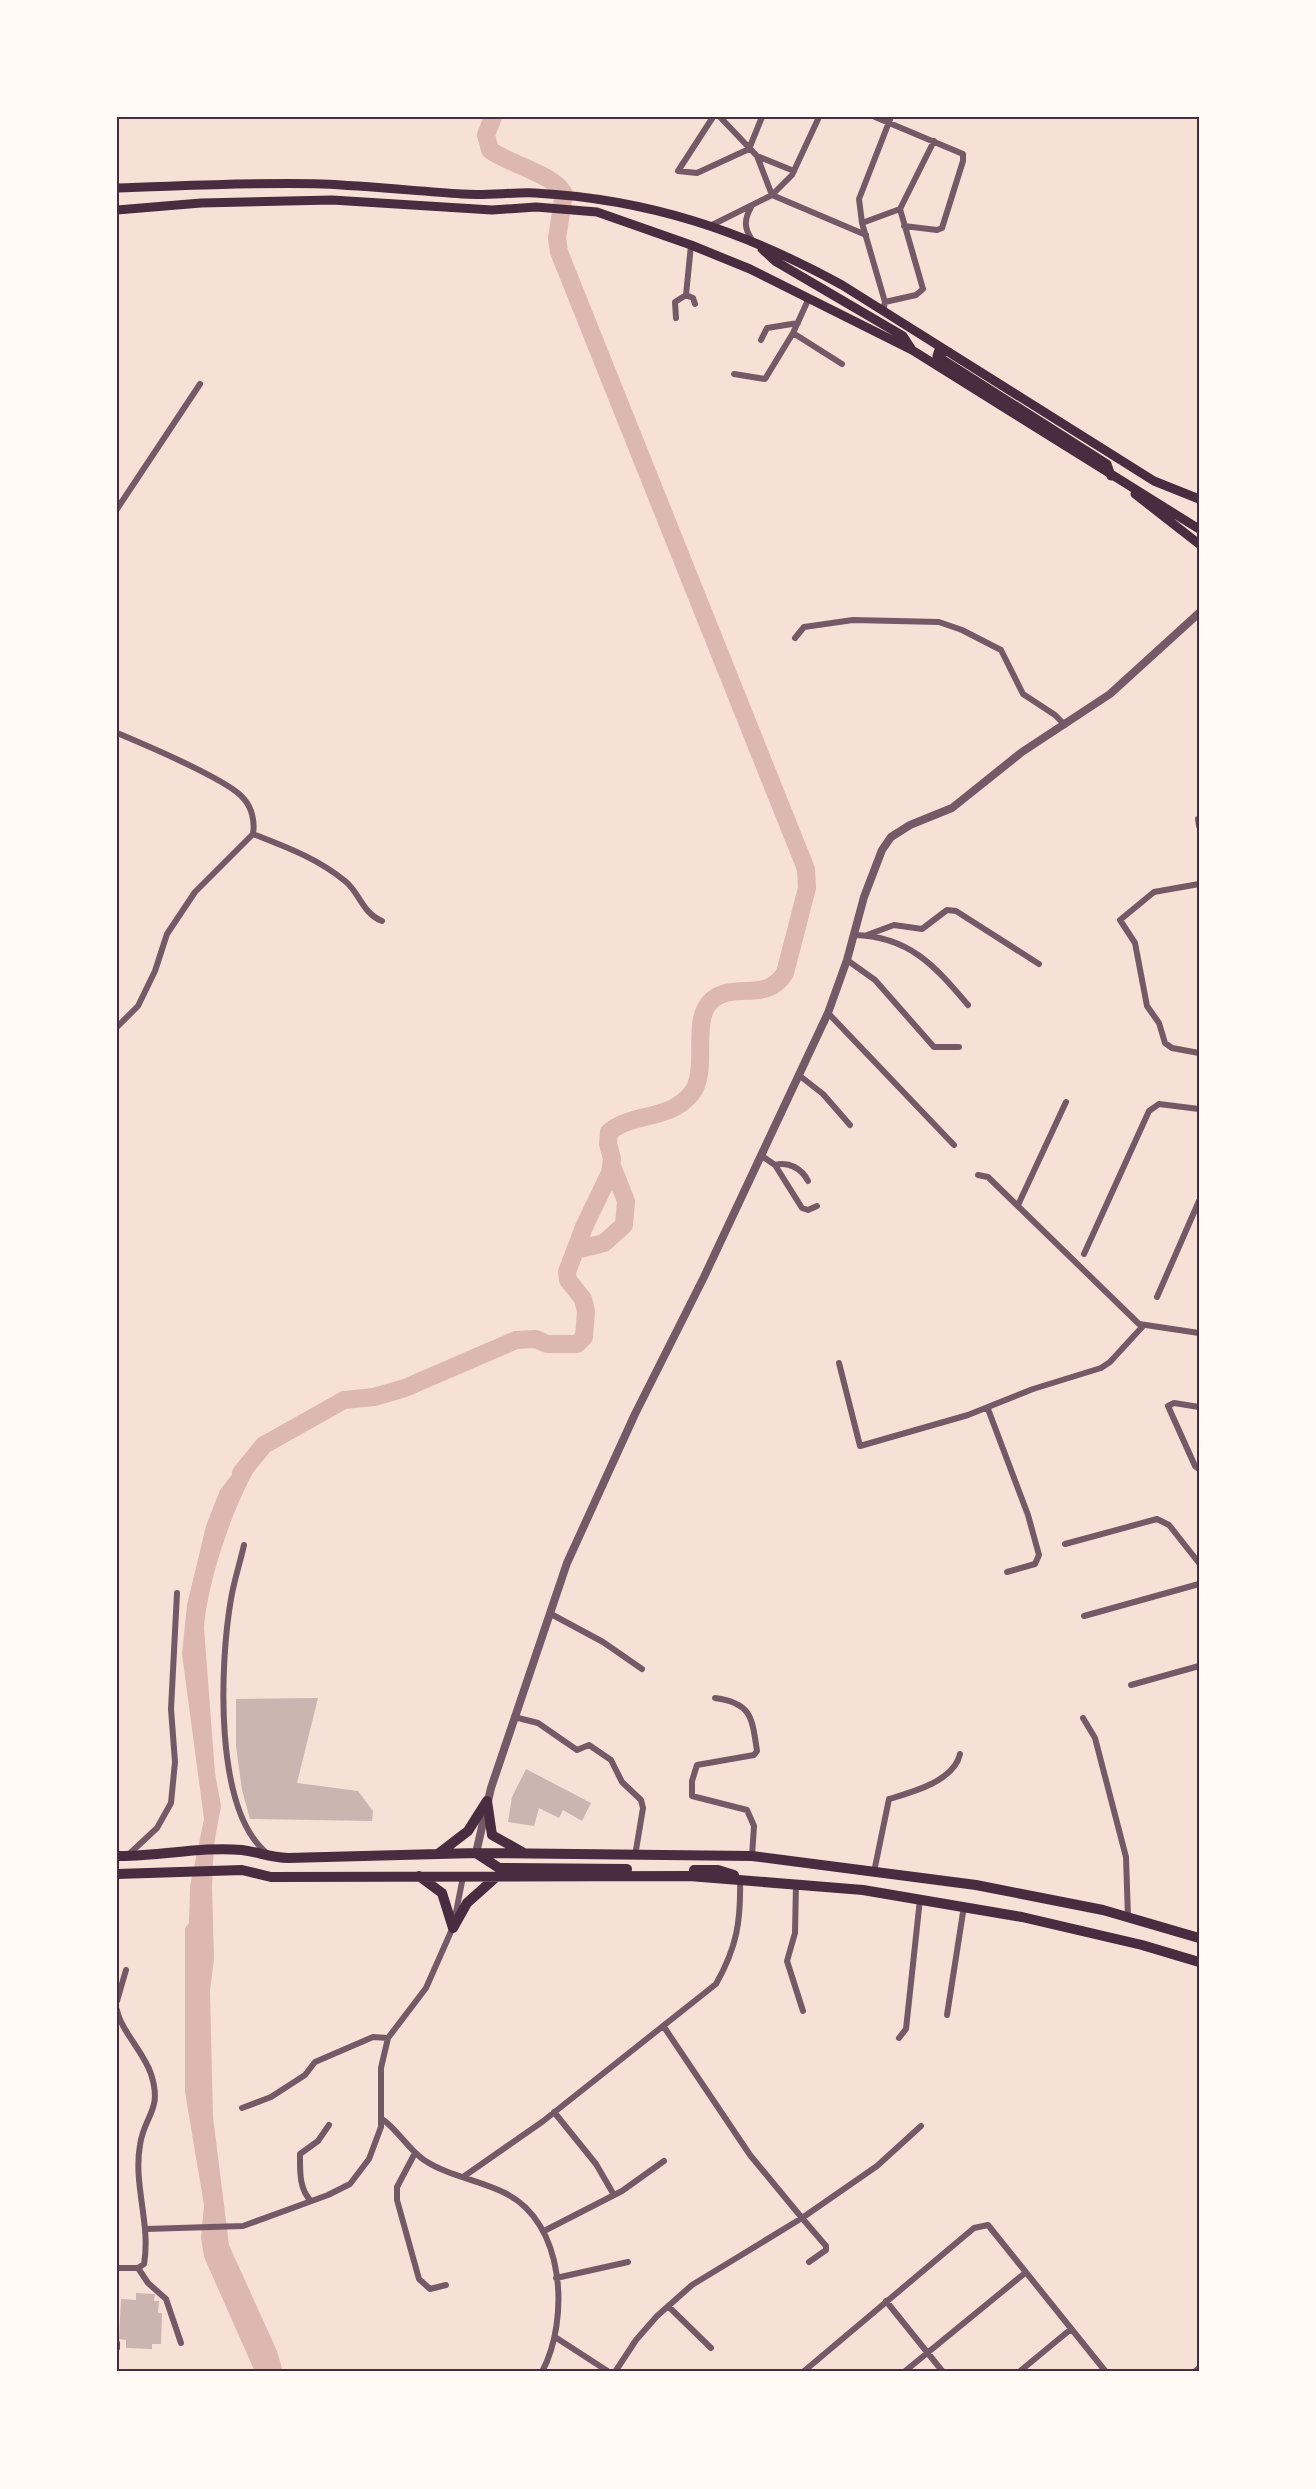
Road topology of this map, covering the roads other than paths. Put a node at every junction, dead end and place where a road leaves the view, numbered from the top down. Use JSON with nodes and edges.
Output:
{"nodes":[{"id":1,"x":713,"y":117,"type":"edge"},
{"id":2,"x":720,"y":117,"type":"edge"},
{"id":3,"x":762,"y":117,"type":"edge"},
{"id":4,"x":819,"y":117,"type":"edge"},
{"id":5,"x":875,"y":117,"type":"edge"},
{"id":6,"x":890,"y":120,"type":"edge"},
{"id":7,"x":934,"y":141,"type":"junction"},
{"id":8,"x":749,"y":149,"type":"junction"},
{"id":9,"x":757,"y":156,"type":"junction"},
{"id":10,"x":794,"y":171,"type":"junction"},
{"id":11,"x":117,"y":188,"type":"edge"},
{"id":12,"x":772,"y":195,"type":"junction"},
{"id":13,"x":751,"y":207,"type":"junction"},
{"id":14,"x":900,"y":209,"type":"junction"},
{"id":15,"x":117,"y":210,"type":"edge"},
{"id":16,"x":862,"y":223,"type":"junction"},
{"id":17,"x":712,"y":225,"type":"junction"},
{"id":18,"x":904,"y":226,"type":"junction"},
{"id":19,"x":866,"y":235,"type":"junction"},
{"id":20,"x":752,"y":240,"type":"junction"},
{"id":21,"x":691,"y":245,"type":"junction"},
{"id":22,"x":686,"y":295,"type":"junction"},
{"id":23,"x":809,"y":298,"type":"junction"},
{"id":24,"x":695,"y":304,"type":"dead end"},
{"id":25,"x":884,"y":306,"type":"junction"},
{"id":26,"x":676,"y":318,"type":"dead end"},
{"id":27,"x":798,"y":323,"type":"junction"},
{"id":28,"x":793,"y":333,"type":"junction"},
{"id":29,"x":761,"y":340,"type":"dead end"},
{"id":30,"x":912,"y":351,"type":"junction"},
{"id":31,"x":953,"y":353,"type":"junction"},
{"id":32,"x":842,"y":364,"type":"dead end"},
{"id":33,"x":734,"y":374,"type":"dead end"},
{"id":34,"x":200,"y":384,"type":"dead end"},
{"id":35,"x":1111,"y":476,"type":"junction"},
{"id":36,"x":1124,"y":484,"type":"junction"},
{"id":37,"x":1199,"y":499,"type":"edge"},
{"id":38,"x":117,"y":509,"type":"edge"},
{"id":39,"x":1199,"y":529,"type":"edge"},
{"id":40,"x":1199,"y":544,"type":"edge"},
{"id":41,"x":1199,"y":613,"type":"edge"},
{"id":42,"x":795,"y":638,"type":"dead end"},
{"id":43,"x":1065,"y":725,"type":"junction"},
{"id":44,"x":117,"y":733,"type":"edge"},
{"id":45,"x":253,"y":834,"type":"junction"},
{"id":46,"x":1199,"y":884,"type":"edge"},
{"id":47,"x":382,"y":921,"type":"dead end"},
{"id":48,"x":854,"y":935,"type":"junction"},
{"id":49,"x":867,"y":935,"type":"junction"},
{"id":50,"x":847,"y":960,"type":"junction"},
{"id":51,"x":1040,"y":963,"type":"dead end"},
{"id":52,"x":968,"y":1005,"type":"dead end"},
{"id":53,"x":828,"y":1013,"type":"junction"},
{"id":54,"x":117,"y":1027,"type":"edge"},
{"id":55,"x":959,"y":1047,"type":"dead end"},
{"id":56,"x":1199,"y":1053,"type":"edge"},
{"id":57,"x":800,"y":1076,"type":"junction"},
{"id":58,"x":1066,"y":1102,"type":"dead end"},
{"id":59,"x":1199,"y":1109,"type":"edge"},
{"id":60,"x":850,"y":1125,"type":"dead end"},
{"id":61,"x":954,"y":1145,"type":"dead end"},
{"id":62,"x":762,"y":1156,"type":"junction"},
{"id":63,"x":775,"y":1165,"type":"junction"},
{"id":64,"x":978,"y":1175,"type":"dead end"},
{"id":65,"x":808,"y":1180,"type":"dead end"},
{"id":66,"x":1198,"y":1203,"type":"edge"},
{"id":67,"x":1018,"y":1205,"type":"junction"},
{"id":68,"x":817,"y":1206,"type":"dead end"},
{"id":69,"x":1084,"y":1254,"type":"dead end"},
{"id":70,"x":1157,"y":1297,"type":"dead end"},
{"id":71,"x":1143,"y":1326,"type":"junction"},
{"id":72,"x":1199,"y":1333,"type":"edge"},
{"id":73,"x":839,"y":1363,"type":"dead end"},
{"id":74,"x":1199,"y":1407,"type":"edge"},
{"id":75,"x":987,"y":1409,"type":"junction"},
{"id":76,"x":1199,"y":1469,"type":"edge"},
{"id":77,"x":1065,"y":1544,"type":"dead end"},
{"id":78,"x":244,"y":1545,"type":"dead end"},
{"id":79,"x":1199,"y":1563,"type":"edge"},
{"id":80,"x":1007,"y":1572,"type":"dead end"},
{"id":81,"x":1199,"y":1584,"type":"edge"},
{"id":82,"x":177,"y":1593,"type":"dead end"},
{"id":83,"x":551,"y":1614,"type":"junction"},
{"id":84,"x":1084,"y":1616,"type":"dead end"},
{"id":85,"x":1199,"y":1666,"type":"edge"},
{"id":86,"x":642,"y":1669,"type":"dead end"},
{"id":87,"x":1131,"y":1685,"type":"dead end"},
{"id":88,"x":715,"y":1698,"type":"dead end"},
{"id":89,"x":514,"y":1717,"type":"junction"},
{"id":90,"x":1083,"y":1718,"type":"dead end"},
{"id":91,"x":960,"y":1754,"type":"dead end"},
{"id":92,"x":487,"y":1801,"type":"junction"},
{"id":93,"x":476,"y":1853,"type":"junction"},
{"id":94,"x":528,"y":1855,"type":"junction"},
{"id":95,"x":122,"y":1856,"type":"edge"},
{"id":96,"x":435,"y":1856,"type":"junction"},
{"id":97,"x":635,"y":1856,"type":"junction"},
{"id":98,"x":752,"y":1856,"type":"junction"},
{"id":99,"x":273,"y":1858,"type":"junction"},
{"id":100,"x":874,"y":1872,"type":"junction"},
{"id":101,"x":117,"y":1874,"type":"edge"},
{"id":102,"x":418,"y":1876,"type":"junction"},
{"id":103,"x":463,"y":1876,"type":"junction"},
{"id":104,"x":495,"y":1878,"type":"junction"},
{"id":105,"x":740,"y":1879,"type":"junction"},
{"id":106,"x":796,"y":1884,"type":"junction"},
{"id":107,"x":921,"y":1898,"type":"junction"},
{"id":108,"x":964,"y":1906,"type":"junction"},
{"id":109,"x":1128,"y":1919,"type":"junction"},
{"id":110,"x":453,"y":1928,"type":"junction"},
{"id":111,"x":1199,"y":1938,"type":"edge"},
{"id":112,"x":1199,"y":1962,"type":"edge"},
{"id":113,"x":126,"y":1970,"type":"dead end"},
{"id":114,"x":117,"y":2001,"type":"edge"},
{"id":115,"x":117,"y":2010,"type":"edge"},
{"id":116,"x":803,"y":2011,"type":"dead end"},
{"id":117,"x":947,"y":2015,"type":"dead end"},
{"id":118,"x":664,"y":2027,"type":"junction"},
{"id":119,"x":388,"y":2038,"type":"junction"},
{"id":120,"x":898,"y":2038,"type":"dead end"},
{"id":121,"x":242,"y":2108,"type":"dead end"},
{"id":122,"x":554,"y":2112,"type":"junction"},
{"id":123,"x":382,"y":2119,"type":"junction"},
{"id":124,"x":329,"y":2125,"type":"dead end"},
{"id":125,"x":921,"y":2126,"type":"dead end"},
{"id":126,"x":416,"y":2153,"type":"junction"},
{"id":127,"x":664,"y":2161,"type":"dead end"},
{"id":128,"x":463,"y":2177,"type":"junction"},
{"id":129,"x":614,"y":2195,"type":"junction"},
{"id":130,"x":311,"y":2201,"type":"junction"},
{"id":131,"x":802,"y":2218,"type":"junction"},
{"id":132,"x":146,"y":2229,"type":"junction"},
{"id":133,"x":544,"y":2231,"type":"junction"},
{"id":134,"x":628,"y":2262,"type":"dead end"},
{"id":135,"x":809,"y":2262,"type":"dead end"},
{"id":136,"x":117,"y":2268,"type":"edge"},
{"id":137,"x":138,"y":2268,"type":"junction"},
{"id":138,"x":1025,"y":2273,"type":"junction"},
{"id":139,"x":556,"y":2278,"type":"junction"},
{"id":140,"x":446,"y":2285,"type":"dead end"},
{"id":141,"x":886,"y":2301,"type":"junction"},
{"id":142,"x":668,"y":2306,"type":"junction"},
{"id":143,"x":1071,"y":2329,"type":"junction"},
{"id":144,"x":555,"y":2337,"type":"junction"},
{"id":145,"x":117,"y":2343,"type":"edge"},
{"id":146,"x":181,"y":2343,"type":"dead end"},
{"id":147,"x":117,"y":2348,"type":"edge"},
{"id":148,"x":711,"y":2348,"type":"dead end"},
{"id":149,"x":927,"y":2353,"type":"junction"},
{"id":150,"x":1199,"y":2368,"type":"edge"},
{"id":151,"x":542,"y":2372,"type":"edge"},
{"id":152,"x":609,"y":2372,"type":"edge"},
{"id":153,"x":615,"y":2372,"type":"edge"},
{"id":154,"x":803,"y":2372,"type":"edge"},
{"id":155,"x":904,"y":2372,"type":"edge"},
{"id":156,"x":943,"y":2372,"type":"edge"},
{"id":157,"x":1019,"y":2372,"type":"edge"},
{"id":158,"x":1106,"y":2372,"type":"edge"},
{"id":159,"x":1194,"y":2372,"type":"edge"}],
"edges":[{"from":1,"to":8,"type":"street"},
{"from":2,"to":8,"type":"street"},
{"from":3,"to":8,"type":"street"},
{"from":4,"to":10,"type":"street"},
{"from":5,"to":6,"type":"street"},
{"from":6,"to":7,"type":"street"},
{"from":6,"to":16,"type":"street"},
{"from":7,"to":14,"type":"street"},
{"from":7,"to":18,"type":"street"},
{"from":8,"to":9,"type":"street"},
{"from":9,"to":10,"type":"street"},
{"from":9,"to":12,"type":"street"},
{"from":10,"to":12,"type":"street"},
{"from":11,"to":17,"type":"main road"},
{"from":12,"to":13,"type":"street"},
{"from":12,"to":19,"type":"street"},
{"from":13,"to":17,"type":"street"},
{"from":13,"to":20,"type":"street"},
{"from":14,"to":16,"type":"street"},
{"from":14,"to":18,"type":"street"},
{"from":15,"to":21,"type":"main road"},
{"from":16,"to":19,"type":"street"},
{"from":17,"to":20,"type":"main road"},
{"from":18,"to":25,"type":"street"},
{"from":19,"to":25,"type":"street"},
{"from":20,"to":25,"type":"main road"},
{"from":20,"to":30,"type":"main road"},
{"from":21,"to":22,"type":"street"},
{"from":21,"to":23,"type":"main road"},
{"from":22,"to":24,"type":"street"},
{"from":22,"to":26,"type":"street"},
{"from":23,"to":27,"type":"street"},
{"from":23,"to":30,"type":"main road"},
{"from":25,"to":31,"type":"main road"},
{"from":27,"to":28,"type":"street"},
{"from":27,"to":29,"type":"street"},
{"from":28,"to":32,"type":"street"},
{"from":28,"to":33,"type":"street"},
{"from":30,"to":35,"type":"main road"},
{"from":31,"to":35,"type":"main road"},
{"from":31,"to":37,"type":"main road"},
{"from":34,"to":38,"type":"street"},
{"from":35,"to":36,"type":"main road"},
{"from":36,"to":39,"type":"main road"},
{"from":36,"to":40,"type":"main road"},
{"from":41,"to":43,"type":"street"},
{"from":42,"to":43,"type":"street"},
{"from":43,"to":48,"type":"street"},
{"from":44,"to":45,"type":"street"},
{"from":45,"to":47,"type":"street"},
{"from":45,"to":54,"type":"street"},
{"from":46,"to":56,"type":"street"},
{"from":48,"to":49,"type":"street"},
{"from":48,"to":50,"type":"street"},
{"from":49,"to":51,"type":"street"},
{"from":49,"to":52,"type":"street"},
{"from":50,"to":53,"type":"street"},
{"from":50,"to":55,"type":"street"},
{"from":53,"to":57,"type":"street"},
{"from":53,"to":61,"type":"street"},
{"from":57,"to":60,"type":"street"},
{"from":57,"to":62,"type":"street"},
{"from":58,"to":67,"type":"street"},
{"from":59,"to":69,"type":"street"},
{"from":62,"to":63,"type":"street"},
{"from":62,"to":83,"type":"street"},
{"from":63,"to":65,"type":"street"},
{"from":63,"to":68,"type":"street"},
{"from":64,"to":67,"type":"street"},
{"from":66,"to":70,"type":"street"},
{"from":67,"to":71,"type":"street"},
{"from":71,"to":72,"type":"street"},
{"from":71,"to":75,"type":"street"},
{"from":73,"to":75,"type":"street"},
{"from":74,"to":76,"type":"street"},
{"from":75,"to":80,"type":"street"},
{"from":77,"to":79,"type":"street"},
{"from":78,"to":99,"type":"street"},
{"from":81,"to":84,"type":"street"},
{"from":82,"to":95,"type":"street"},
{"from":83,"to":86,"type":"street"},
{"from":83,"to":89,"type":"street"},
{"from":85,"to":87,"type":"street"},
{"from":88,"to":98,"type":"street"},
{"from":89,"to":92,"type":"street"},
{"from":89,"to":97,"type":"street"},
{"from":90,"to":109,"type":"street"},
{"from":91,"to":100,"type":"street"},
{"from":92,"to":93,"type":"street"},
{"from":92,"to":94,"type":"highway"},
{"from":92,"to":96,"type":"highway"},
{"from":93,"to":94,"type":"highway"},
{"from":93,"to":96,"type":"highway"},
{"from":93,"to":105,"type":"highway"},
{"from":94,"to":97,"type":"highway"},
{"from":95,"to":99,"type":"highway"},
{"from":96,"to":99,"type":"highway"},
{"from":97,"to":98,"type":"highway"},
{"from":98,"to":100,"type":"highway"},
{"from":100,"to":109,"type":"highway"},
{"from":101,"to":102,"type":"highway"},
{"from":102,"to":103,"type":"highway"},
{"from":102,"to":110,"type":"highway"},
{"from":103,"to":104,"type":"highway"},
{"from":103,"to":110,"type":"street"},
{"from":104,"to":105,"type":"highway"},
{"from":104,"to":110,"type":"highway"},
{"from":105,"to":106,"type":"highway"},
{"from":105,"to":118,"type":"street"},
{"from":106,"to":107,"type":"highway"},
{"from":106,"to":116,"type":"street"},
{"from":107,"to":108,"type":"highway"},
{"from":107,"to":120,"type":"street"},
{"from":108,"to":112,"type":"highway"},
{"from":108,"to":117,"type":"street"},
{"from":109,"to":111,"type":"highway"},
{"from":110,"to":119,"type":"street"},
{"from":113,"to":114,"type":"street"},
{"from":115,"to":132,"type":"street"},
{"from":118,"to":122,"type":"street"},
{"from":118,"to":131,"type":"street"},
{"from":119,"to":121,"type":"street"},
{"from":119,"to":123,"type":"street"},
{"from":122,"to":128,"type":"street"},
{"from":122,"to":129,"type":"street"},
{"from":123,"to":126,"type":"street"},
{"from":123,"to":130,"type":"street"},
{"from":124,"to":130,"type":"street"},
{"from":125,"to":131,"type":"street"},
{"from":126,"to":128,"type":"street"},
{"from":126,"to":140,"type":"street"},
{"from":127,"to":129,"type":"street"},
{"from":128,"to":133,"type":"street"},
{"from":129,"to":133,"type":"street"},
{"from":130,"to":132,"type":"street"},
{"from":131,"to":135,"type":"street"},
{"from":131,"to":142,"type":"street"},
{"from":132,"to":137,"type":"street"},
{"from":133,"to":139,"type":"street"},
{"from":134,"to":139,"type":"street"},
{"from":136,"to":137,"type":"street"},
{"from":137,"to":146,"type":"street"},
{"from":138,"to":141,"type":"street"},
{"from":138,"to":143,"type":"street"},
{"from":138,"to":149,"type":"street"},
{"from":139,"to":144,"type":"street"},
{"from":141,"to":149,"type":"street"},
{"from":141,"to":154,"type":"street"},
{"from":142,"to":148,"type":"street"},
{"from":142,"to":153,"type":"street"},
{"from":143,"to":157,"type":"street"},
{"from":143,"to":158,"type":"street"},
{"from":144,"to":151,"type":"street"},
{"from":144,"to":152,"type":"street"},
{"from":145,"to":147,"type":"street"},
{"from":149,"to":155,"type":"street"},
{"from":149,"to":156,"type":"street"},
{"from":150,"to":159,"type":"street"}]}
